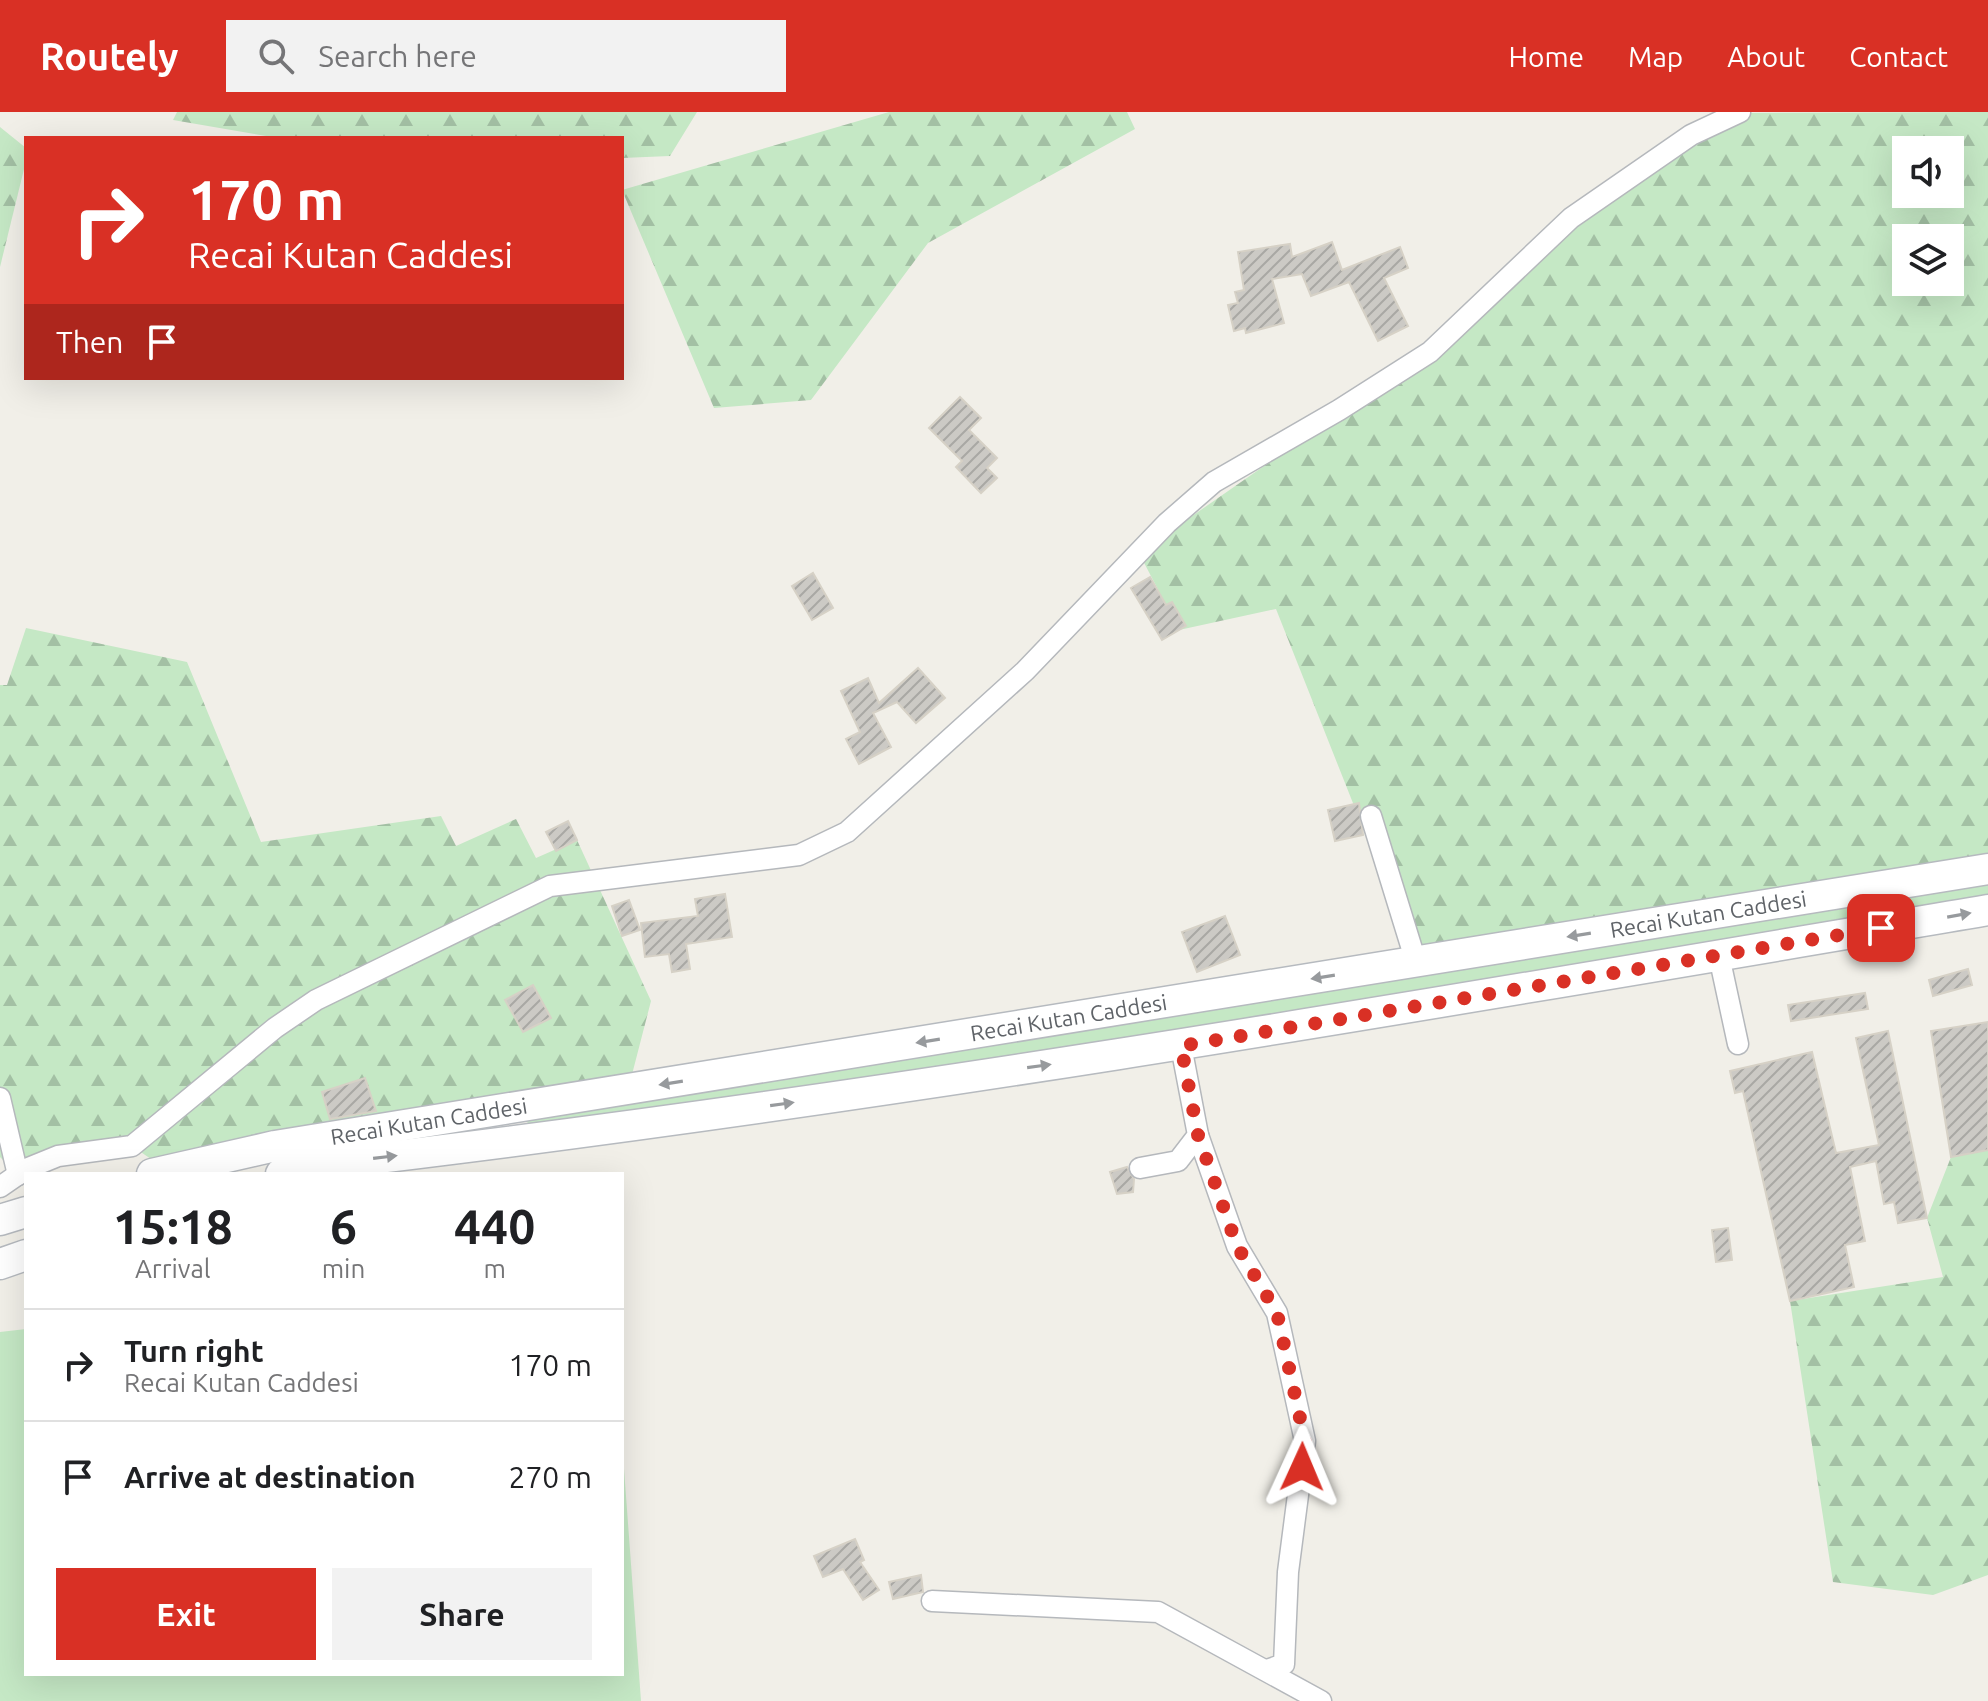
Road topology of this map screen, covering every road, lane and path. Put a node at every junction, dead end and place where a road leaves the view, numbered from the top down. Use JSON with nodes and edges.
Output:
{"nodes":[{"id":1,"x":1740,"y":112,"type":"edge"},
{"id":2,"x":1371,"y":816,"type":"dead end"},
{"id":3,"x":1988,"y":869,"type":"edge"},
{"id":4,"x":1988,"y":910,"type":"edge"},
{"id":5,"x":1719,"y":956,"type":"junction"},
{"id":6,"x":1416,"y":962,"type":"junction"},
{"id":7,"x":1738,"y":1044,"type":"dead end"},
{"id":8,"x":1181,"y":1046,"type":"junction"},
{"id":9,"x":0,"y":1098,"type":"edge"},
{"id":10,"x":1198,"y":1135,"type":"junction"},
{"id":11,"x":0,"y":1157,"type":"edge"},
{"id":12,"x":1140,"y":1168,"type":"dead end"},
{"id":13,"x":24,"y":1172,"type":"edge"},
{"id":14,"x":24,"y":1172,"type":"edge"},
{"id":15,"x":161,"y":1172,"type":"edge"},
{"id":16,"x":291,"y":1172,"type":"edge"},
{"id":17,"x":18,"y":1175,"type":"junction"},
{"id":18,"x":0,"y":1187,"type":"edge"},
{"id":19,"x":24,"y":1213,"type":"edge"},
{"id":20,"x":0,"y":1220,"type":"edge"},
{"id":21,"x":24,"y":1256,"type":"edge"},
{"id":22,"x":0,"y":1264,"type":"edge"},
{"id":23,"x":932,"y":1601,"type":"dead end"},
{"id":24,"x":1267,"y":1670,"type":"junction"},
{"id":25,"x":1321,"y":1701,"type":"edge"}],
"edges":[{"from":1,"to":14,"type":"street"},
{"from":2,"to":6,"type":"street"},
{"from":3,"to":6,"type":"main road","name":"Recai Kutan Caddesi","one_way":true},
{"from":5,"to":4,"type":"main road","name":"Recai Kutan Caddesi","one_way":true},
{"from":5,"to":7,"type":"street"},
{"from":5,"to":8,"type":"main road","name":"Recai Kutan Caddesi"},
{"from":6,"to":15,"type":"main road","name":"Recai Kutan Caddesi","one_way":true},
{"from":8,"to":10,"type":"street"},
{"from":16,"to":8,"type":"main road","name":"Recai Kutan Caddesi","one_way":true},
{"from":9,"to":17,"type":"street"},
{"from":10,"to":12,"type":"street"},
{"from":10,"to":24,"type":"street"},
{"from":11,"to":17,"type":"street"},
{"from":13,"to":17,"type":"street"},
{"from":17,"to":18,"type":"street"},
{"from":19,"to":20,"type":"main road"},
{"from":21,"to":22,"type":"main road"},
{"from":23,"to":24,"type":"street"},
{"from":24,"to":25,"type":"street"}]}
